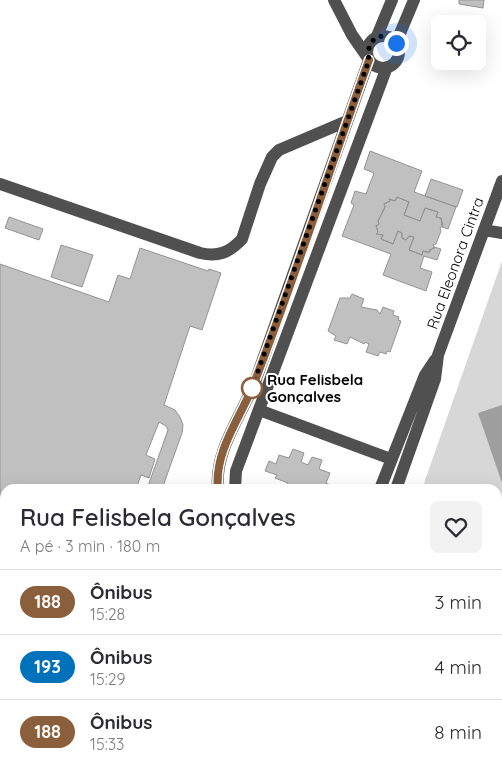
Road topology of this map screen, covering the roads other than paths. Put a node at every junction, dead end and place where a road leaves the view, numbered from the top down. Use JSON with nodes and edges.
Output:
{"nodes":[{"id":1,"x":334,"y":0,"type":"edge"},
{"id":2,"x":392,"y":0,"type":"edge"},
{"id":3,"x":414,"y":0,"type":"edge"},
{"id":4,"x":352,"y":35,"type":"junction"},
{"id":5,"x":376,"y":38,"type":"junction"},
{"id":6,"x":396,"y":43,"type":"junction"},
{"id":7,"x":369,"y":59,"type":"junction"},
{"id":8,"x":387,"y":67,"type":"junction"},
{"id":9,"x":347,"y":121,"type":"junction"},
{"id":10,"x":502,"y":181,"type":"edge"},
{"id":11,"x":0,"y":184,"type":"edge"},
{"id":12,"x":484,"y":230,"type":"junction"},
{"id":13,"x":502,"y":233,"type":"edge"},
{"id":14,"x":438,"y":355,"type":"junction"},
{"id":15,"x":260,"y":410,"type":"junction"},
{"id":16,"x":391,"y":459,"type":"junction"},
{"id":17,"x":218,"y":484,"type":"edge"},
{"id":18,"x":235,"y":484,"type":"edge"},
{"id":19,"x":382,"y":484,"type":"edge"},
{"id":20,"x":398,"y":484,"type":"edge"}],
"edges":[{"from":1,"to":4,"type":"street"},
{"from":2,"to":5,"type":"street"},
{"from":3,"to":6,"type":"street"},
{"from":4,"to":5,"type":"street"},
{"from":4,"to":7,"type":"street"},
{"from":5,"to":6,"type":"street"},
{"from":5,"to":7,"type":"street"},
{"from":6,"to":8,"type":"street"},
{"from":7,"to":8,"type":"street"},
{"from":7,"to":9,"type":"street"},
{"from":8,"to":15,"type":"street"},
{"from":9,"to":11,"type":"street"},
{"from":9,"to":17,"type":"street"},
{"from":10,"to":12,"type":"street","name":"Rua Eleonora Cintra"},
{"from":12,"to":13,"type":"street"},
{"from":12,"to":14,"type":"street","name":"Rua Eleonora Cintra"},
{"from":14,"to":16,"type":"street","name":"Rua Eleonora Cintra"},
{"from":14,"to":20,"type":"street","name":"Rua Eleonora Cintra"},
{"from":15,"to":16,"type":"street"},
{"from":15,"to":18,"type":"street"},
{"from":16,"to":19,"type":"street","name":"Rua Eleonora Cintra"}]}
